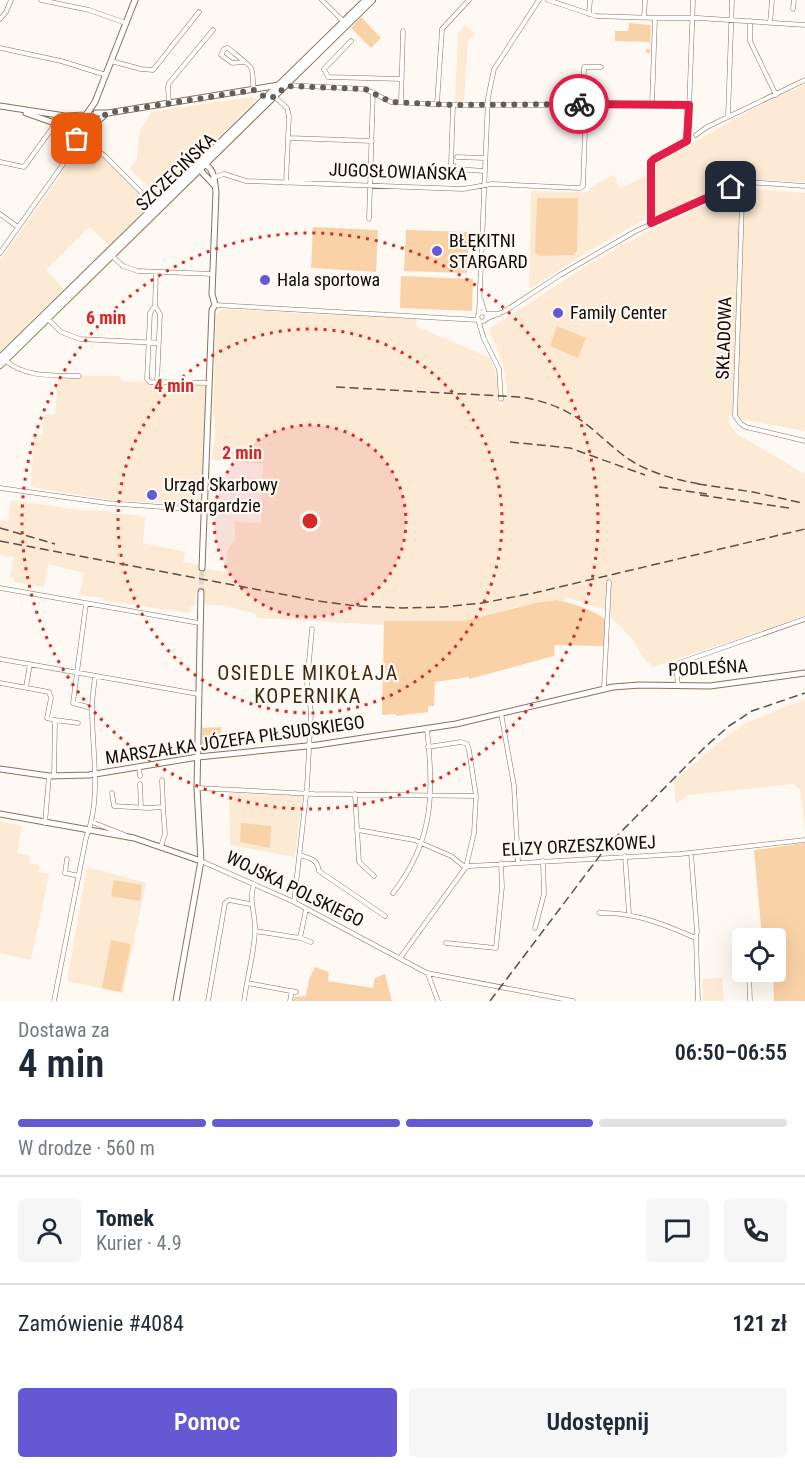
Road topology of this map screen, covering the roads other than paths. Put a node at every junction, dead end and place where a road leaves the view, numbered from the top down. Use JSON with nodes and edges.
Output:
{"nodes":[{"id":1,"x":11,"y":0,"type":"edge"},
{"id":2,"x":41,"y":0,"type":"edge"},
{"id":3,"x":135,"y":0,"type":"edge"},
{"id":4,"x":322,"y":0,"type":"edge"},
{"id":5,"x":366,"y":0,"type":"edge"},
{"id":6,"x":372,"y":0,"type":"edge"},
{"id":7,"x":469,"y":0,"type":"edge"},
{"id":8,"x":538,"y":0,"type":"edge"},
{"id":9,"x":548,"y":0,"type":"edge"},
{"id":10,"x":590,"y":0,"type":"edge"},
{"id":11,"x":645,"y":0,"type":"edge"},
{"id":12,"x":693,"y":0,"type":"edge"},
{"id":13,"x":732,"y":0,"type":"edge"},
{"id":14,"x":772,"y":0,"type":"edge"},
{"id":15,"x":794,"y":0,"type":"edge"},
{"id":16,"x":794,"y":9,"type":"dead end"},
{"id":17,"x":199,"y":12,"type":"dead end"},
{"id":18,"x":589,"y":14,"type":"junction"},
{"id":19,"x":644,"y":18,"type":"junction"},
{"id":20,"x":655,"y":18,"type":"junction"},
{"id":21,"x":0,"y":19,"type":"edge"},
{"id":22,"x":693,"y":19,"type":"junction"},
{"id":23,"x":731,"y":20,"type":"junction"},
{"id":24,"x":750,"y":21,"type":"junction"},
{"id":25,"x":127,"y":23,"type":"junction"},
{"id":26,"x":345,"y":23,"type":"junction"},
{"id":27,"x":770,"y":23,"type":"junction"},
{"id":28,"x":805,"y":25,"type":"edge"},
{"id":29,"x":213,"y":30,"type":"dead end"},
{"id":30,"x":403,"y":31,"type":"dead end"},
{"id":31,"x":351,"y":41,"type":"dead end"},
{"id":32,"x":0,"y":48,"type":"edge"},
{"id":33,"x":111,"y":61,"type":"junction"},
{"id":34,"x":243,"y":62,"type":"junction"},
{"id":35,"x":601,"y":67,"type":"dead end"},
{"id":36,"x":106,"y":75,"type":"junction"},
{"id":37,"x":328,"y":77,"type":"junction"},
{"id":38,"x":402,"y":79,"type":"junction"},
{"id":39,"x":805,"y":80,"type":"edge"},
{"id":40,"x":282,"y":85,"type":"junction"},
{"id":41,"x":327,"y":88,"type":"junction"},
{"id":42,"x":254,"y":90,"type":"junction"},
{"id":43,"x":271,"y":92,"type":"junction"},
{"id":44,"x":374,"y":92,"type":"junction"},
{"id":45,"x":776,"y":94,"type":"junction"},
{"id":46,"x":379,"y":97,"type":"junction"},
{"id":47,"x":265,"y":98,"type":"junction"},
{"id":48,"x":401,"y":102,"type":"junction"},
{"id":49,"x":94,"y":103,"type":"junction"},
{"id":50,"x":169,"y":103,"type":"junction"},
{"id":51,"x":689,"y":103,"type":"junction"},
{"id":52,"x":437,"y":104,"type":"junction"},
{"id":53,"x":488,"y":104,"type":"junction"},
{"id":54,"x":584,"y":104,"type":"junction"},
{"id":55,"x":652,"y":104,"type":"junction"},
{"id":56,"x":453,"y":105,"type":"junction"},
{"id":57,"x":0,"y":106,"type":"edge"},
{"id":58,"x":373,"y":107,"type":"junction"},
{"id":59,"x":22,"y":111,"type":"junction"},
{"id":60,"x":100,"y":113,"type":"junction"},
{"id":61,"x":87,"y":114,"type":"junction"},
{"id":62,"x":728,"y":117,"type":"junction"},
{"id":63,"x":98,"y":120,"type":"junction"},
{"id":64,"x":56,"y":123,"type":"junction"},
{"id":65,"x":696,"y":135,"type":"dead end"},
{"id":66,"x":77,"y":136,"type":"junction"},
{"id":67,"x":289,"y":138,"type":"junction"},
{"id":68,"x":86,"y":141,"type":"junction"},
{"id":69,"x":372,"y":141,"type":"junction"},
{"id":70,"x":457,"y":157,"type":"dead end"},
{"id":71,"x":484,"y":159,"type":"junction"},
{"id":72,"x":66,"y":160,"type":"junction"},
{"id":73,"x":0,"y":162,"type":"edge"},
{"id":74,"x":203,"y":163,"type":"junction"},
{"id":75,"x":200,"y":170,"type":"junction"},
{"id":76,"x":484,"y":171,"type":"junction"},
{"id":77,"x":215,"y":177,"type":"junction"},
{"id":78,"x":286,"y":183,"type":"junction"},
{"id":79,"x":739,"y":184,"type":"junction"},
{"id":80,"x":215,"y":186,"type":"junction"},
{"id":81,"x":370,"y":186,"type":"junction"},
{"id":82,"x":805,"y":186,"type":"edge"},
{"id":83,"x":483,"y":187,"type":"junction"},
{"id":84,"x":157,"y":208,"type":"junction"},
{"id":85,"x":0,"y":214,"type":"edge"},
{"id":86,"x":369,"y":219,"type":"dead end"},
{"id":87,"x":651,"y":223,"type":"junction"},
{"id":88,"x":18,"y":227,"type":"junction"},
{"id":89,"x":0,"y":253,"type":"edge"},
{"id":90,"x":109,"y":255,"type":"junction"},
{"id":91,"x":156,"y":272,"type":"junction"},
{"id":92,"x":213,"y":274,"type":"junction"},
{"id":93,"x":480,"y":299,"type":"junction"},
{"id":94,"x":215,"y":305,"type":"junction"},
{"id":95,"x":155,"y":306,"type":"junction"},
{"id":96,"x":478,"y":314,"type":"junction"},
{"id":97,"x":462,"y":318,"type":"junction"},
{"id":98,"x":486,"y":318,"type":"junction"},
{"id":99,"x":48,"y":319,"type":"junction"},
{"id":100,"x":478,"y":320,"type":"junction"},
{"id":101,"x":482,"y":335,"type":"junction"},
{"id":102,"x":149,"y":342,"type":"junction"},
{"id":103,"x":159,"y":343,"type":"junction"},
{"id":104,"x":2,"y":361,"type":"edge"},
{"id":105,"x":79,"y":376,"type":"dead end"},
{"id":106,"x":157,"y":383,"type":"junction"},
{"id":107,"x":209,"y":383,"type":"junction"},
{"id":108,"x":501,"y":399,"type":"dead end"},
{"id":109,"x":805,"y":441,"type":"edge"},
{"id":110,"x":0,"y":488,"type":"edge"},
{"id":111,"x":204,"y":510,"type":"junction"},
{"id":112,"x":202,"y":568,"type":"tunnel mouth"},
{"id":113,"x":609,"y":582,"type":"dead end"},
{"id":114,"x":0,"y":588,"type":"edge"},
{"id":115,"x":201,"y":592,"type":"tunnel mouth"},
{"id":116,"x":86,"y":604,"type":"junction"},
{"id":117,"x":805,"y":619,"type":"edge"},
{"id":118,"x":199,"y":623,"type":"junction"},
{"id":119,"x":312,"y":629,"type":"dead end"},
{"id":120,"x":0,"y":659,"type":"edge"},
{"id":121,"x":30,"y":664,"type":"junction"},
{"id":122,"x":76,"y":673,"type":"junction"},
{"id":123,"x":805,"y":673,"type":"edge"},
{"id":124,"x":95,"y":676,"type":"junction"},
{"id":125,"x":0,"y":683,"type":"edge"},
{"id":126,"x":678,"y":686,"type":"junction"},
{"id":127,"x":26,"y":687,"type":"junction"},
{"id":128,"x":613,"y":687,"type":"joint"},
{"id":129,"x":604,"y":688,"type":"junction"},
{"id":130,"x":198,"y":694,"type":"junction"},
{"id":131,"x":92,"y":708,"type":"junction"},
{"id":132,"x":501,"y":714,"type":"junction"},
{"id":133,"x":55,"y":720,"type":"junction"},
{"id":134,"x":78,"y":723,"type":"dead end"},
{"id":135,"x":427,"y":729,"type":"junction"},
{"id":136,"x":309,"y":746,"type":"junction"},
{"id":137,"x":428,"y":747,"type":"junction"},
{"id":138,"x":198,"y":757,"type":"junction"},
{"id":139,"x":140,"y":766,"type":"junction"},
{"id":140,"x":0,"y":769,"type":"edge"},
{"id":141,"x":95,"y":774,"type":"junction"},
{"id":142,"x":52,"y":776,"type":"junction"},
{"id":143,"x":140,"y":776,"type":"dead end"},
{"id":144,"x":162,"y":780,"type":"dead end"},
{"id":145,"x":140,"y":783,"type":"dead end"},
{"id":146,"x":197,"y":788,"type":"junction"},
{"id":147,"x":112,"y":793,"type":"dead end"},
{"id":148,"x":307,"y":793,"type":"junction"},
{"id":149,"x":355,"y":794,"type":"junction"},
{"id":150,"x":431,"y":795,"type":"junction"},
{"id":151,"x":476,"y":796,"type":"junction"},
{"id":152,"x":141,"y":807,"type":"junction"},
{"id":153,"x":163,"y":807,"type":"junction"},
{"id":154,"x":0,"y":814,"type":"edge"},
{"id":155,"x":92,"y":822,"type":"junction"},
{"id":156,"x":45,"y":823,"type":"junction"},
{"id":157,"x":89,"y":830,"type":"junction"},
{"id":158,"x":358,"y":830,"type":"junction"},
{"id":159,"x":126,"y":836,"type":"junction"},
{"id":160,"x":805,"y":840,"type":"edge"},
{"id":161,"x":423,"y":843,"type":"junction"},
{"id":162,"x":161,"y":846,"type":"junction"},
{"id":163,"x":692,"y":853,"type":"junction"},
{"id":164,"x":300,"y":855,"type":"junction"},
{"id":165,"x":625,"y":856,"type":"junction"},
{"id":166,"x":67,"y":858,"type":"dead end"},
{"id":167,"x":201,"y":861,"type":"junction"},
{"id":168,"x":543,"y":861,"type":"junction"},
{"id":169,"x":518,"y":862,"type":"junction"},
{"id":170,"x":501,"y":863,"type":"junction"},
{"id":171,"x":466,"y":867,"type":"junction"},
{"id":172,"x":79,"y":876,"type":"junction"},
{"id":173,"x":374,"y":876,"type":"dead end"},
{"id":174,"x":254,"y":884,"type":"junction"},
{"id":175,"x":393,"y":893,"type":"dead end"},
{"id":176,"x":294,"y":902,"type":"junction"},
{"id":177,"x":250,"y":904,"type":"junction"},
{"id":178,"x":306,"y":909,"type":"junction"},
{"id":179,"x":599,"y":913,"type":"dead end"},
{"id":180,"x":629,"y":914,"type":"junction"},
{"id":181,"x":385,"y":916,"type":"dead end"},
{"id":182,"x":535,"y":928,"type":"dead end"},
{"id":183,"x":255,"y":931,"type":"junction"},
{"id":184,"x":300,"y":938,"type":"junction"},
{"id":185,"x":696,"y":938,"type":"junction"},
{"id":186,"x":311,"y":942,"type":"dead end"},
{"id":187,"x":446,"y":943,"type":"dead end"},
{"id":188,"x":400,"y":958,"type":"junction"},
{"id":189,"x":427,"y":973,"type":"junction"},
{"id":190,"x":749,"y":982,"type":"edge"},
{"id":191,"x":246,"y":983,"type":"junction"},
{"id":192,"x":54,"y":1001,"type":"edge"},
{"id":193,"x":176,"y":1001,"type":"edge"},
{"id":194,"x":208,"y":1001,"type":"edge"},
{"id":195,"x":244,"y":1001,"type":"edge"},
{"id":196,"x":290,"y":1001,"type":"edge"},
{"id":197,"x":438,"y":1001,"type":"edge"},
{"id":198,"x":573,"y":1001,"type":"edge"},
{"id":199,"x":698,"y":1001,"type":"edge"},
{"id":200,"x":750,"y":1001,"type":"edge"}],
"edges":[{"from":1,"to":21,"type":"street"},
{"from":2,"to":25,"type":"street"},
{"from":3,"to":25,"type":"street"},
{"from":4,"to":26,"type":"street"},
{"from":5,"to":26,"type":"main road","name":"SZCZECIŃSKA"},
{"from":6,"to":26,"type":"main road","name":"SZCZECIŃSKA"},
{"from":7,"to":52,"type":"street"},
{"from":8,"to":53,"type":"street"},
{"from":9,"to":18,"type":"street"},
{"from":10,"to":18,"type":"street"},
{"from":11,"to":19,"type":"street"},
{"from":12,"to":22,"type":"street"},
{"from":13,"to":23,"type":"street"},
{"from":14,"to":27,"type":"street"},
{"from":15,"to":16,"type":"street"},
{"from":17,"to":33,"type":"street"},
{"from":18,"to":19,"type":"street"},
{"from":19,"to":20,"type":"street"},
{"from":20,"to":22,"type":"street"},
{"from":20,"to":55,"type":"street"},
{"from":22,"to":23,"type":"street"},
{"from":22,"to":51,"type":"street"},
{"from":23,"to":24,"type":"street"},
{"from":23,"to":62,"type":"street"},
{"from":24,"to":27,"type":"street"},
{"from":24,"to":45,"type":"street"},
{"from":25,"to":33,"type":"street"},
{"from":26,"to":40,"type":"main road","name":"SZCZECIŃSKA"},
{"from":27,"to":28,"type":"street"},
{"from":29,"to":50,"type":"street"},
{"from":30,"to":38,"type":"street"},
{"from":31,"to":37,"type":"street"},
{"from":32,"to":36,"type":"street"},
{"from":33,"to":36,"type":"street"},
{"from":34,"to":34,"type":"street"},
{"from":34,"to":42,"type":"street"},
{"from":35,"to":54,"type":"street"},
{"from":36,"to":49,"type":"street"},
{"from":37,"to":38,"type":"street"},
{"from":37,"to":41,"type":"street"},
{"from":38,"to":48,"type":"street"},
{"from":39,"to":45,"type":"street"},
{"from":40,"to":41,"type":"street"},
{"from":40,"to":43,"type":"main road","name":"SZCZECIŃSKA"},
{"from":41,"to":44,"type":"street"},
{"from":42,"to":43,"type":"street"},
{"from":42,"to":47,"type":"street"},
{"from":42,"to":50,"type":"street"},
{"from":43,"to":47,"type":"main road","name":"SZCZECIŃSKA"},
{"from":43,"to":67,"type":"street"},
{"from":43,"to":74,"type":"main road","name":"SZCZECIŃSKA"},
{"from":44,"to":46,"type":"street"},
{"from":44,"to":58,"type":"street"},
{"from":45,"to":62,"type":"street"},
{"from":46,"to":48,"type":"street"},
{"from":46,"to":58,"type":"street"},
{"from":47,"to":74,"type":"main road","name":"SZCZECIŃSKA"},
{"from":48,"to":52,"type":"street"},
{"from":49,"to":60,"type":"street"},
{"from":49,"to":61,"type":"street"},
{"from":50,"to":60,"type":"street"},
{"from":51,"to":55,"type":"street"},
{"from":51,"to":87,"type":"street"},
{"from":52,"to":56,"type":"street"},
{"from":53,"to":54,"type":"street"},
{"from":53,"to":56,"type":"street"},
{"from":53,"to":71,"type":"street"},
{"from":54,"to":55,"type":"street"},
{"from":54,"to":83,"type":"street","name":"JUGOSŁOWIAŃSKA"},
{"from":56,"to":76,"type":"street"},
{"from":57,"to":59,"type":"street"},
{"from":58,"to":69,"type":"street"},
{"from":59,"to":61,"type":"street"},
{"from":59,"to":64,"type":"street"},
{"from":60,"to":61,"type":"street"},
{"from":60,"to":63,"type":"street"},
{"from":60,"to":63,"type":"street"},
{"from":61,"to":66,"type":"street"},
{"from":62,"to":65,"type":"street"},
{"from":63,"to":68,"type":"street"},
{"from":64,"to":66,"type":"street"},
{"from":64,"to":73,"type":"street"},
{"from":66,"to":68,"type":"street"},
{"from":66,"to":72,"type":"street"},
{"from":67,"to":69,"type":"street"},
{"from":67,"to":78,"type":"street"},
{"from":68,"to":72,"type":"street"},
{"from":68,"to":84,"type":"street"},
{"from":69,"to":81,"type":"street"},
{"from":70,"to":71,"type":"street"},
{"from":71,"to":76,"type":"street"},
{"from":72,"to":88,"type":"street"},
{"from":74,"to":75,"type":"main road","name":"SZCZECIŃSKA"},
{"from":74,"to":77,"type":"street"},
{"from":74,"to":84,"type":"main road","name":"SZCZECIŃSKA"},
{"from":75,"to":80,"type":"street"},
{"from":75,"to":84,"type":"main road","name":"SZCZECIŃSKA"},
{"from":76,"to":83,"type":"street"},
{"from":77,"to":78,"type":"street","name":"JUGOSŁOWIAŃSKA"},
{"from":77,"to":80,"type":"street"},
{"from":78,"to":81,"type":"street","name":"JUGOSŁOWIAŃSKA"},
{"from":79,"to":82,"type":"street"},
{"from":79,"to":87,"type":"street"},
{"from":79,"to":109,"type":"street","name":"SKŁADOWA"},
{"from":80,"to":92,"type":"street"},
{"from":81,"to":83,"type":"street","name":"JUGOSŁOWIAŃSKA"},
{"from":81,"to":86,"type":"street"},
{"from":83,"to":93,"type":"street"},
{"from":84,"to":90,"type":"main road","name":"SZCZECIŃSKA"},
{"from":85,"to":88,"type":"street"},
{"from":87,"to":98,"type":"street"},
{"from":88,"to":89,"type":"street"},
{"from":90,"to":91,"type":"street"},
{"from":90,"to":99,"type":"main road","name":"SZCZECIŃSKA"},
{"from":90,"to":104,"type":"main road","name":"SZCZECIŃSKA"},
{"from":91,"to":92,"type":"street"},
{"from":91,"to":95,"type":"street"},
{"from":92,"to":94,"type":"street"},
{"from":93,"to":96,"type":"street"},
{"from":93,"to":98,"type":"street"},
{"from":94,"to":97,"type":"street"},
{"from":94,"to":107,"type":"street"},
{"from":95,"to":102,"type":"street"},
{"from":95,"to":103,"type":"street"},
{"from":96,"to":97,"type":"street"},
{"from":96,"to":98,"type":"street"},
{"from":96,"to":100,"type":"street"},
{"from":97,"to":100,"type":"street"},
{"from":98,"to":100,"type":"street"},
{"from":98,"to":101,"type":"street"},
{"from":99,"to":102,"type":"street"},
{"from":99,"to":104,"type":"main road","name":"SZCZECIŃSKA"},
{"from":100,"to":101,"type":"street"},
{"from":101,"to":108,"type":"street"},
{"from":102,"to":103,"type":"street"},
{"from":102,"to":106,"type":"street"},
{"from":103,"to":106,"type":"street"},
{"from":104,"to":105,"type":"street"},
{"from":106,"to":107,"type":"street"},
{"from":107,"to":111,"type":"street"},
{"from":110,"to":111,"type":"street"},
{"from":111,"to":112,"type":"street"},
{"from":113,"to":129,"type":"street"},
{"from":114,"to":116,"type":"street"},
{"from":115,"to":118,"type":"street"},
{"from":116,"to":118,"type":"street"},
{"from":116,"to":122,"type":"street"},
{"from":117,"to":126,"type":"street"},
{"from":118,"to":130,"type":"street"},
{"from":119,"to":136,"type":"street"},
{"from":120,"to":121,"type":"street"},
{"from":121,"to":122,"type":"street"},
{"from":121,"to":127,"type":"street"},
{"from":122,"to":124,"type":"street"},
{"from":122,"to":131,"type":"street"},
{"from":123,"to":126,"type":"street","name":"PODLEŚNA"},
{"from":124,"to":130,"type":"street"},
{"from":124,"to":131,"type":"street"},
{"from":125,"to":127,"type":"street"},
{"from":126,"to":128,"type":"street","name":"PODLEŚNA"},
{"from":127,"to":133,"type":"street"},
{"from":128,"to":129,"type":"street","name":"MARSZAŁKA JÓZEFA PIŁSUDSKIEGO"},
{"from":129,"to":132,"type":"street","name":"MARSZAŁKA JÓZEFA PIŁSUDSKIEGO"},
{"from":130,"to":138,"type":"street"},
{"from":131,"to":141,"type":"street"},
{"from":132,"to":135,"type":"street","name":"MARSZAŁKA JÓZEFA PIŁSUDSKIEGO"},
{"from":132,"to":169,"type":"street"},
{"from":133,"to":134,"type":"street"},
{"from":133,"to":142,"type":"street"},
{"from":135,"to":136,"type":"street","name":"MARSZAŁKA JÓZEFA PIŁSUDSKIEGO"},
{"from":135,"to":137,"type":"street"},
{"from":136,"to":138,"type":"street","name":"MARSZAŁKA JÓZEFA PIŁSUDSKIEGO"},
{"from":136,"to":148,"type":"street"},
{"from":137,"to":150,"type":"street"},
{"from":137,"to":151,"type":"street"},
{"from":138,"to":139,"type":"street","name":"MARSZAŁKA JÓZEFA PIŁSUDSKIEGO"},
{"from":138,"to":146,"type":"street"},
{"from":139,"to":141,"type":"street","name":"MARSZAŁKA JÓZEFA PIŁSUDSKIEGO"},
{"from":139,"to":143,"type":"street"},
{"from":140,"to":142,"type":"street","name":"MARSZAŁKA JÓZEFA PIŁSUDSKIEGO"},
{"from":141,"to":142,"type":"street","name":"MARSZAŁKA JÓZEFA PIŁSUDSKIEGO"},
{"from":141,"to":155,"type":"street"},
{"from":142,"to":156,"type":"street"},
{"from":144,"to":153,"type":"street"},
{"from":145,"to":152,"type":"street"},
{"from":146,"to":148,"type":"street"},
{"from":146,"to":167,"type":"street"},
{"from":147,"to":152,"type":"street"},
{"from":148,"to":149,"type":"street"},
{"from":148,"to":164,"type":"street"},
{"from":149,"to":150,"type":"street"},
{"from":149,"to":158,"type":"street"},
{"from":150,"to":151,"type":"street"},
{"from":150,"to":161,"type":"street"},
{"from":151,"to":171,"type":"street"},
{"from":152,"to":153,"type":"street"},
{"from":153,"to":162,"type":"street"},
{"from":154,"to":156,"type":"street","name":"WOJSKA POLSKIEGO"},
{"from":155,"to":157,"type":"street"},
{"from":155,"to":159,"type":"street"},
{"from":156,"to":157,"type":"street","name":"WOJSKA POLSKIEGO"},
{"from":157,"to":159,"type":"street","name":"WOJSKA POLSKIEGO"},
{"from":157,"to":172,"type":"street"},
{"from":158,"to":161,"type":"street"},
{"from":158,"to":173,"type":"street"},
{"from":159,"to":162,"type":"street","name":"WOJSKA POLSKIEGO"},
{"from":160,"to":163,"type":"street","name":"ELIZY ORZESZKOWEJ"},
{"from":161,"to":171,"type":"street"},
{"from":161,"to":175,"type":"street"},
{"from":162,"to":167,"type":"street","name":"WOJSKA POLSKIEGO"},
{"from":163,"to":165,"type":"street","name":"ELIZY ORZESZKOWEJ"},
{"from":163,"to":185,"type":"street"},
{"from":164,"to":176,"type":"street"},
{"from":164,"to":181,"type":"street"},
{"from":165,"to":168,"type":"street","name":"ELIZY ORZESZKOWEJ"},
{"from":165,"to":180,"type":"street"},
{"from":166,"to":172,"type":"street"},
{"from":167,"to":174,"type":"street","name":"WOJSKA POLSKIEGO"},
{"from":167,"to":193,"type":"street"},
{"from":168,"to":169,"type":"street","name":"ELIZY ORZESZKOWEJ"},
{"from":168,"to":182,"type":"street"},
{"from":169,"to":170,"type":"street","name":"ELIZY ORZESZKOWEJ"},
{"from":170,"to":171,"type":"street","name":"ELIZY ORZESZKOWEJ"},
{"from":170,"to":187,"type":"street"},
{"from":171,"to":188,"type":"street"},
{"from":172,"to":192,"type":"street"},
{"from":174,"to":176,"type":"street","name":"WOJSKA POLSKIEGO"},
{"from":174,"to":177,"type":"street"},
{"from":176,"to":178,"type":"street","name":"WOJSKA POLSKIEGO"},
{"from":177,"to":183,"type":"street"},
{"from":177,"to":194,"type":"street"},
{"from":178,"to":184,"type":"street"},
{"from":178,"to":188,"type":"street","name":"WOJSKA POLSKIEGO"},
{"from":179,"to":180,"type":"street"},
{"from":180,"to":185,"type":"street"},
{"from":183,"to":184,"type":"street"},
{"from":183,"to":191,"type":"street"},
{"from":184,"to":186,"type":"street"},
{"from":185,"to":199,"type":"street"},
{"from":188,"to":189,"type":"street","name":"WOJSKA POLSKIEGO"},
{"from":189,"to":197,"type":"street"},
{"from":189,"to":198,"type":"street","name":"WOJSKA POLSKIEGO"},
{"from":190,"to":200,"type":"street"},
{"from":191,"to":195,"type":"street"},
{"from":191,"to":196,"type":"street"}]}
